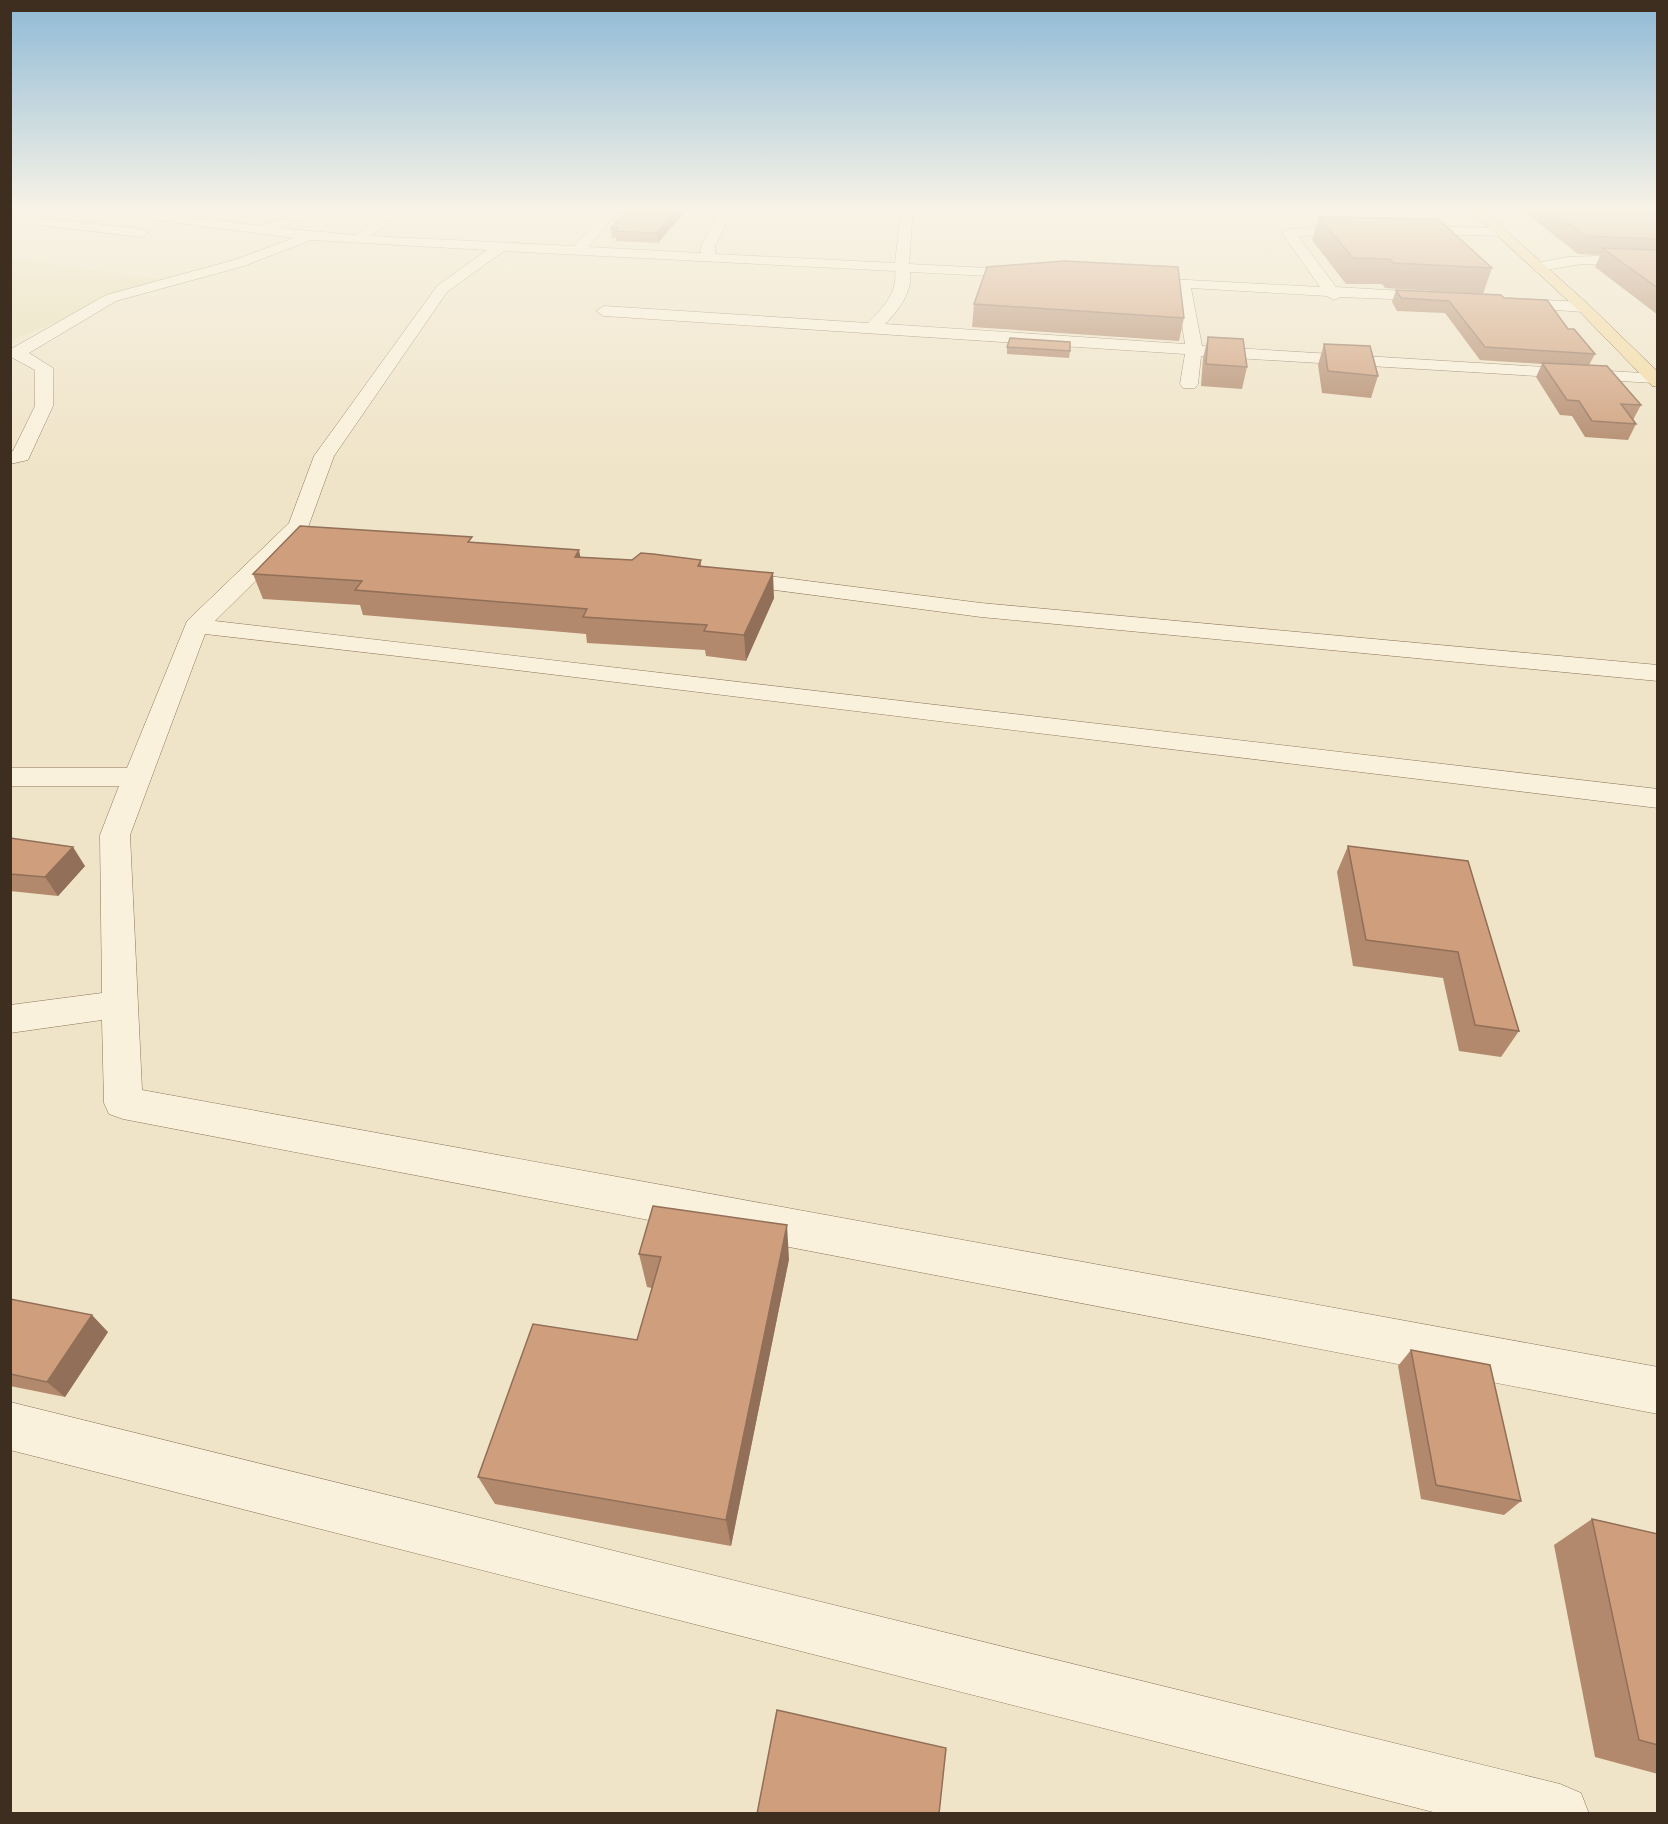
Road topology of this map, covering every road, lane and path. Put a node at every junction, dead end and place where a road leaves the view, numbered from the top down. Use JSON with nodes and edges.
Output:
{"nodes":[{"id":1,"x":122,"y":295,"type":"edge"},
{"id":2,"x":438,"y":295,"type":"edge"},
{"id":3,"x":898,"y":295,"type":"edge"},
{"id":4,"x":1186,"y":295,"type":"edge"},
{"id":5,"x":1371,"y":295,"type":"edge"},
{"id":6,"x":1570,"y":295,"type":"edge"},
{"id":7,"x":1457,"y":300,"type":"edge"},
{"id":8,"x":1492,"y":302,"type":"edge"},
{"id":9,"x":1583,"y":307,"type":"junction"},
{"id":10,"x":604,"y":311,"type":"dead end"},
{"id":11,"x":873,"y":327,"type":"junction"},
{"id":12,"x":1194,"y":349,"type":"junction"},
{"id":13,"x":1656,"y":380,"type":"edge"},
{"id":14,"x":1189,"y":384,"type":"dead end"},
{"id":15,"x":10,"y":458,"type":"edge"},
{"id":16,"x":710,"y":576,"type":"edge"},
{"id":17,"x":196,"y":626,"type":"junction"},
{"id":18,"x":1658,"y":673,"type":"edge"},
{"id":19,"x":10,"y":777,"type":"edge"},
{"id":20,"x":138,"y":777,"type":"junction"},
{"id":21,"x":1658,"y":799,"type":"edge"},
{"id":22,"x":120,"y":1004,"type":"junction"},
{"id":23,"x":10,"y":1019,"type":"edge"},
{"id":24,"x":1658,"y":1391,"type":"edge"},
{"id":25,"x":10,"y":1426,"type":"edge"},
{"id":26,"x":1560,"y":1814,"type":"edge"}],
"edges":[{"from":1,"to":15,"type":"street"},
{"from":2,"to":17,"type":"street"},
{"from":3,"to":11,"type":"street"},
{"from":4,"to":12,"type":"street"},
{"from":5,"to":7,"type":"street"},
{"from":6,"to":9,"type":"main road"},
{"from":8,"to":9,"type":"street"},
{"from":9,"to":13,"type":"main road"},
{"from":10,"to":11,"type":"street"},
{"from":11,"to":12,"type":"street"},
{"from":12,"to":13,"type":"street"},
{"from":12,"to":14,"type":"street"},
{"from":16,"to":18,"type":"street"},
{"from":17,"to":20,"type":"street"},
{"from":17,"to":21,"type":"street"},
{"from":19,"to":20,"type":"street"},
{"from":20,"to":22,"type":"street"},
{"from":22,"to":23,"type":"street"},
{"from":22,"to":24,"type":"street"},
{"from":25,"to":26,"type":"street"}]}
